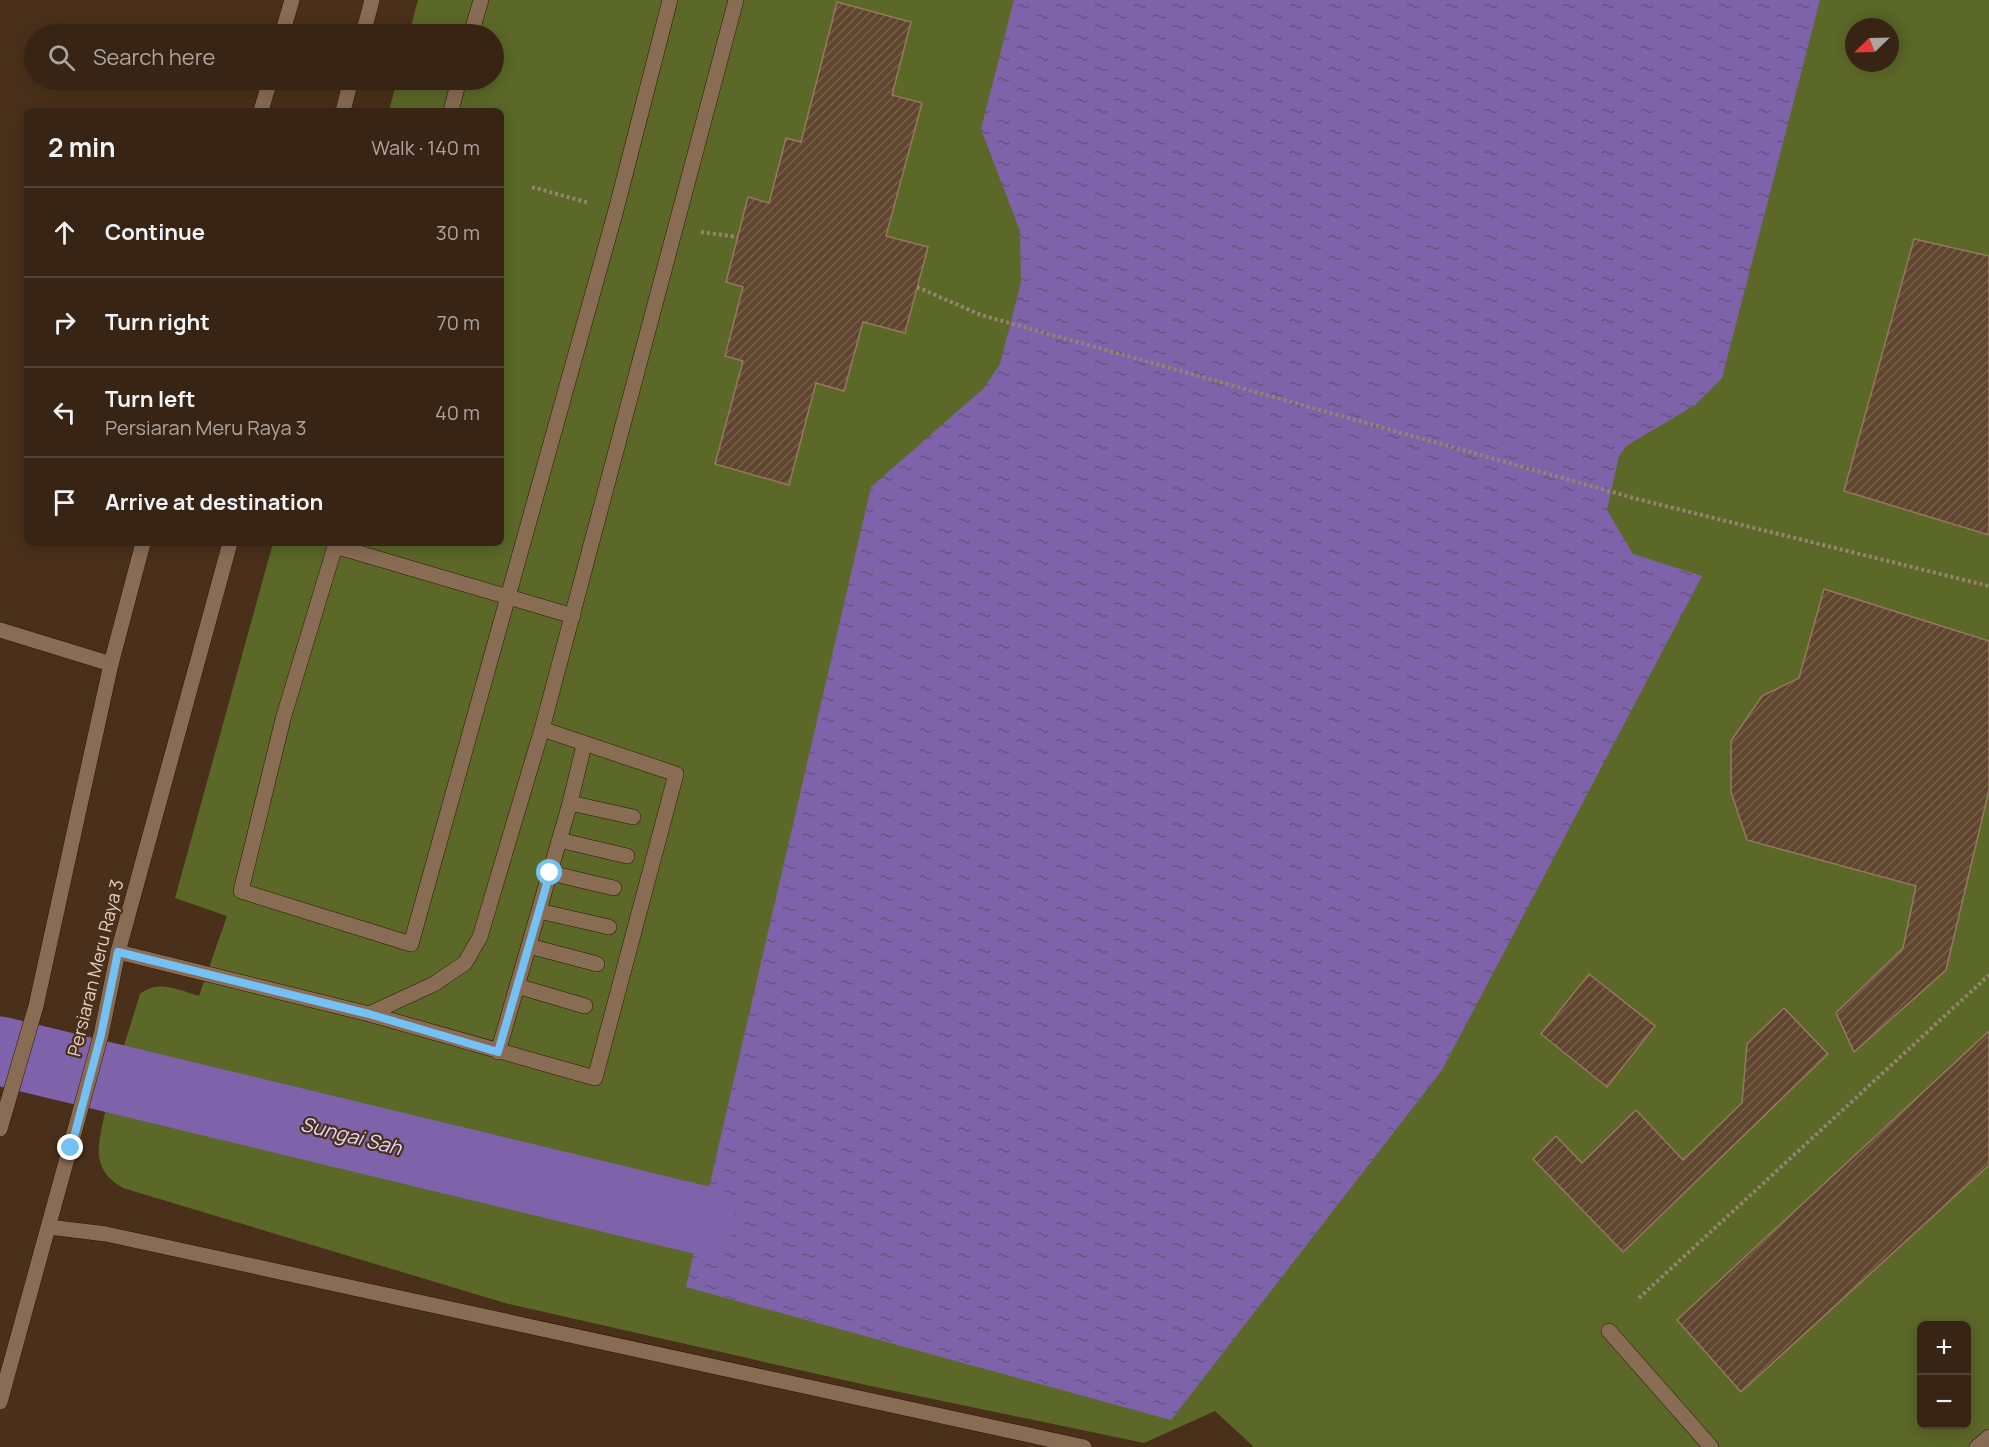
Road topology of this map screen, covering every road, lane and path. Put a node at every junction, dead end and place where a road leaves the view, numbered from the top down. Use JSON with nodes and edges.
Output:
{"nodes":[{"id":1,"x":291,"y":0,"type":"edge"},
{"id":2,"x":372,"y":0,"type":"edge"},
{"id":3,"x":481,"y":0,"type":"edge"},
{"id":4,"x":670,"y":0,"type":"edge"},
{"id":5,"x":736,"y":0,"type":"edge"},
{"id":6,"x":285,"y":24,"type":"edge"},
{"id":7,"x":366,"y":24,"type":"edge"},
{"id":8,"x":474,"y":24,"type":"edge"},
{"id":9,"x":267,"y":90,"type":"edge"},
{"id":10,"x":348,"y":90,"type":"edge"},
{"id":11,"x":456,"y":90,"type":"edge"},
{"id":12,"x":262,"y":108,"type":"edge"},
{"id":13,"x":344,"y":108,"type":"edge"},
{"id":14,"x":451,"y":108,"type":"edge"},
{"id":15,"x":532,"y":187,"type":"dead end"},
{"id":16,"x":601,"y":206,"type":"dead end"},
{"id":17,"x":699,"y":232,"type":"dead end"},
{"id":18,"x":738,"y":237,"type":"dead end"},
{"id":19,"x":917,"y":287,"type":"dead end"},
{"id":20,"x":142,"y":546,"type":"edge"},
{"id":21,"x":229,"y":546,"type":"edge"},
{"id":22,"x":335,"y":546,"type":"edge"},
{"id":23,"x":338,"y":546,"type":"edge"},
{"id":24,"x":1989,"y":586,"type":"edge"},
{"id":25,"x":508,"y":597,"type":"junction"},
{"id":26,"x":573,"y":616,"type":"junction"},
{"id":27,"x":0,"y":630,"type":"edge"},
{"id":28,"x":111,"y":664,"type":"junction"},
{"id":29,"x":542,"y":729,"type":"junction"},
{"id":30,"x":584,"y":745,"type":"junction"},
{"id":31,"x":570,"y":803,"type":"junction"},
{"id":32,"x":633,"y":817,"type":"dead end"},
{"id":33,"x":559,"y":840,"type":"junction"},
{"id":34,"x":627,"y":856,"type":"dead end"},
{"id":35,"x":550,"y":873,"type":"junction"},
{"id":36,"x":614,"y":888,"type":"dead end"},
{"id":37,"x":539,"y":910,"type":"junction"},
{"id":38,"x":609,"y":927,"type":"dead end"},
{"id":39,"x":529,"y":946,"type":"junction"},
{"id":40,"x":118,"y":952,"type":"junction"},
{"id":41,"x":597,"y":964,"type":"dead end"},
{"id":42,"x":1989,"y":975,"type":"edge"},
{"id":43,"x":517,"y":986,"type":"junction"},
{"id":44,"x":585,"y":1005,"type":"dead end"},
{"id":45,"x":369,"y":1014,"type":"junction"},
{"id":46,"x":498,"y":1052,"type":"junction"},
{"id":47,"x":0,"y":1129,"type":"edge"},
{"id":48,"x":49,"y":1227,"type":"junction"},
{"id":49,"x":1639,"y":1298,"type":"dead end"},
{"id":50,"x":1609,"y":1331,"type":"dead end"},
{"id":51,"x":0,"y":1402,"type":"edge"},
{"id":52,"x":1989,"y":1437,"type":"edge"},
{"id":53,"x":1084,"y":1447,"type":"edge"},
{"id":54,"x":1711,"y":1447,"type":"edge"},
{"id":55,"x":1977,"y":1447,"type":"edge"}],
"edges":[{"from":1,"to":6,"type":"street"},
{"from":2,"to":7,"type":"street"},
{"from":3,"to":8,"type":"street"},
{"from":4,"to":25,"type":"street"},
{"from":5,"to":26,"type":"street"},
{"from":9,"to":12,"type":"street"},
{"from":10,"to":13,"type":"street"},
{"from":11,"to":14,"type":"street"},
{"from":15,"to":16,"type":"path"},
{"from":17,"to":18,"type":"path"},
{"from":19,"to":24,"type":"path"},
{"from":20,"to":28,"type":"street"},
{"from":21,"to":40,"type":"street","name":"Persiaran Meru Raya 3"},
{"from":22,"to":25,"type":"street"},
{"from":23,"to":25,"type":"street"},
{"from":25,"to":26,"type":"street"},
{"from":26,"to":29,"type":"street"},
{"from":27,"to":28,"type":"street"},
{"from":28,"to":47,"type":"street"},
{"from":29,"to":30,"type":"street"},
{"from":29,"to":45,"type":"street"},
{"from":30,"to":31,"type":"street"},
{"from":30,"to":46,"type":"street"},
{"from":31,"to":32,"type":"street"},
{"from":31,"to":33,"type":"street"},
{"from":33,"to":34,"type":"street"},
{"from":33,"to":35,"type":"street"},
{"from":35,"to":36,"type":"street"},
{"from":35,"to":37,"type":"street"},
{"from":37,"to":38,"type":"street"},
{"from":37,"to":39,"type":"street"},
{"from":39,"to":41,"type":"street"},
{"from":39,"to":43,"type":"street"},
{"from":40,"to":45,"type":"street"},
{"from":40,"to":48,"type":"street","name":"Persiaran Meru Raya 3"},
{"from":42,"to":49,"type":"path"},
{"from":43,"to":44,"type":"street"},
{"from":43,"to":46,"type":"street"},
{"from":45,"to":46,"type":"street"},
{"from":48,"to":51,"type":"street","name":"Persiaran Meru Raya 3"},
{"from":48,"to":53,"type":"street"},
{"from":50,"to":54,"type":"street"},
{"from":52,"to":55,"type":"street"}]}
